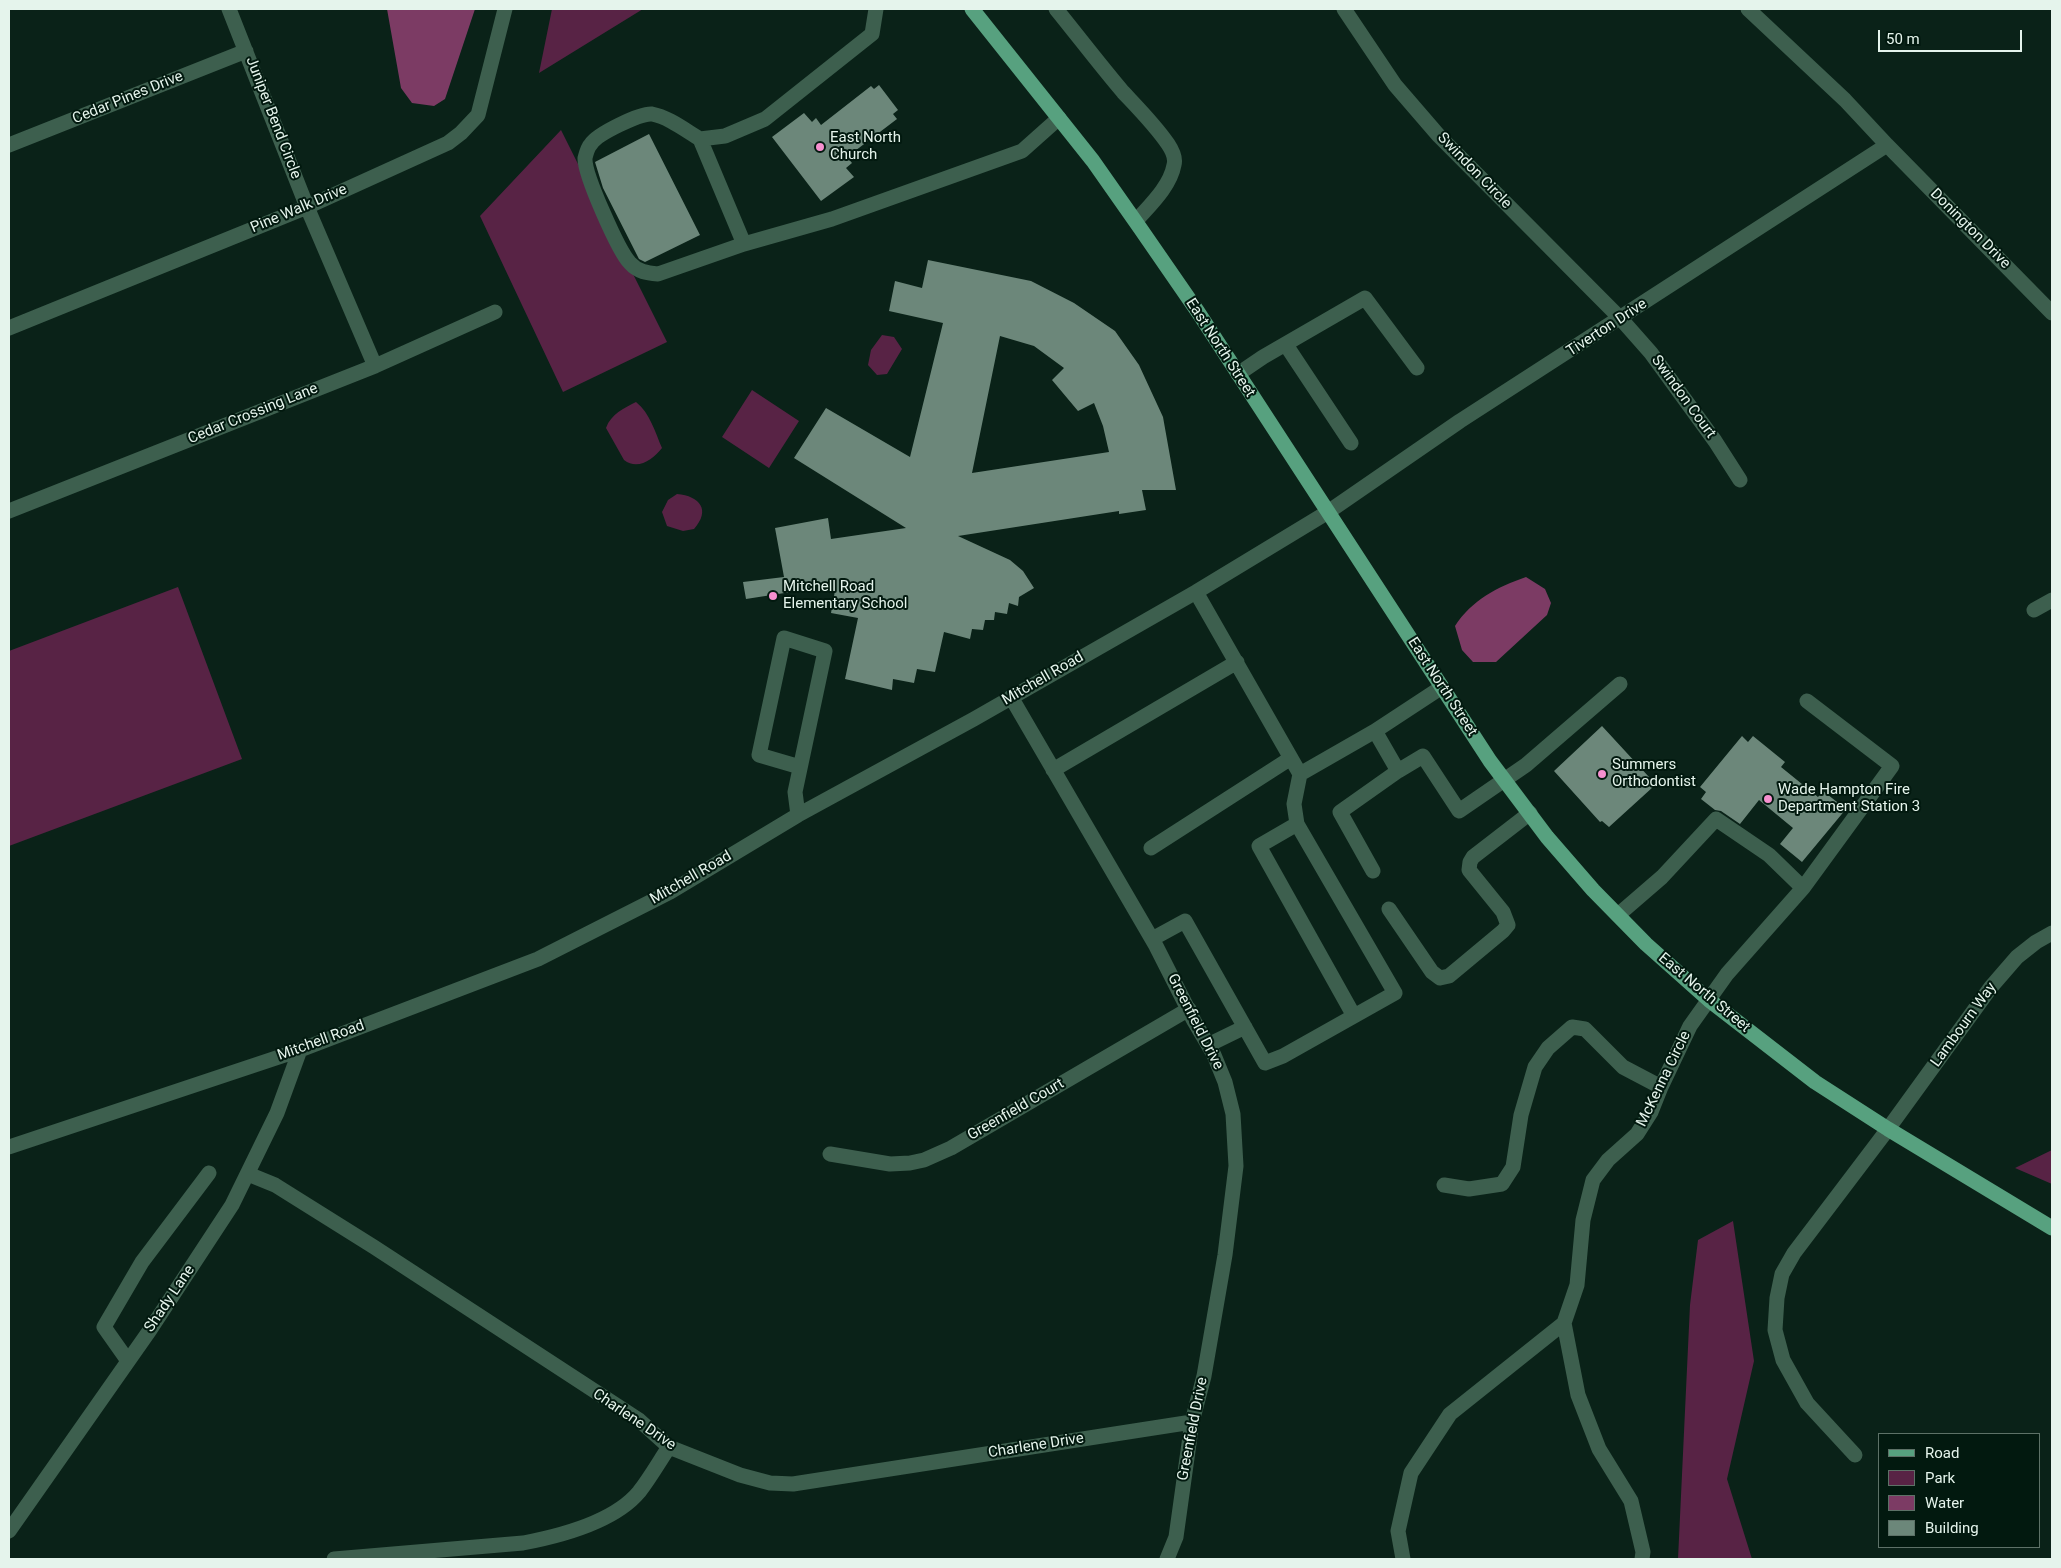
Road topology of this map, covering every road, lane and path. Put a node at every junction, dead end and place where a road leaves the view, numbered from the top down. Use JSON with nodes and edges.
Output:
{"nodes":[{"id":1,"x":230,"y":9,"type":"edge"},
{"id":2,"x":505,"y":9,"type":"edge"},
{"id":3,"x":876,"y":9,"type":"edge"},
{"id":4,"x":972,"y":9,"type":"edge"},
{"id":5,"x":1056,"y":9,"type":"edge"},
{"id":6,"x":1344,"y":9,"type":"edge"},
{"id":7,"x":1748,"y":9,"type":"edge"},
{"id":8,"x":246,"y":51,"type":"junction"},
{"id":9,"x":1059,"y":118,"type":"junction"},
{"id":10,"x":700,"y":138,"type":"junction"},
{"id":11,"x":9,"y":145,"type":"edge"},
{"id":12,"x":1887,"y":146,"type":"junction"},
{"id":13,"x":307,"y":207,"type":"junction"},
{"id":14,"x":1136,"y":221,"type":"junction"},
{"id":15,"x":744,"y":244,"type":"junction"},
{"id":16,"x":495,"y":312,"type":"dead end"},
{"id":17,"x":2052,"y":312,"type":"edge"},
{"id":18,"x":1620,"y":319,"type":"junction"},
{"id":19,"x":9,"y":328,"type":"edge"},
{"id":20,"x":1286,"y":345,"type":"junction"},
{"id":21,"x":375,"y":366,"type":"junction"},
{"id":22,"x":1417,"y":368,"type":"dead end"},
{"id":23,"x":1238,"y":374,"type":"junction"},
{"id":24,"x":1351,"y":443,"type":"dead end"},
{"id":25,"x":1740,"y":480,"type":"dead end"},
{"id":26,"x":9,"y":511,"type":"edge"},
{"id":27,"x":1328,"y":512,"type":"junction"},
{"id":28,"x":1196,"y":592,"type":"junction"},
{"id":29,"x":2052,"y":600,"type":"edge"},
{"id":30,"x":2034,"y":610,"type":"dead end"},
{"id":31,"x":1237,"y":662,"type":"junction"},
{"id":32,"x":1620,"y":684,"type":"dead end"},
{"id":33,"x":1442,"y":687,"type":"junction"},
{"id":34,"x":1011,"y":697,"type":"junction"},
{"id":35,"x":1807,"y":701,"type":"dead end"},
{"id":36,"x":1375,"y":731,"type":"junction"},
{"id":37,"x":1291,"y":758,"type":"junction"},
{"id":38,"x":800,"y":767,"type":"junction"},
{"id":39,"x":1053,"y":770,"type":"junction"},
{"id":40,"x":1398,"y":771,"type":"junction"},
{"id":41,"x":1300,"y":774,"type":"junction"},
{"id":42,"x":1505,"y":781,"type":"junction"},
{"id":43,"x":1530,"y":813,"type":"junction"},
{"id":44,"x":798,"y":815,"type":"junction"},
{"id":45,"x":1297,"y":824,"type":"junction"},
{"id":46,"x":1151,"y":848,"type":"dead end"},
{"id":47,"x":1373,"y":871,"type":"dead end"},
{"id":48,"x":1802,"y":888,"type":"junction"},
{"id":49,"x":1388,"y":909,"type":"dead end"},
{"id":50,"x":1618,"y":915,"type":"junction"},
{"id":51,"x":2052,"y":933,"type":"edge"},
{"id":52,"x":1152,"y":939,"type":"junction"},
{"id":53,"x":1709,"y":1000,"type":"junction"},
{"id":54,"x":1189,"y":1009,"type":"junction"},
{"id":55,"x":1354,"y":1016,"type":"junction"},
{"id":56,"x":1245,"y":1028,"type":"junction"},
{"id":57,"x":1208,"y":1045,"type":"junction"},
{"id":58,"x":300,"y":1050,"type":"junction"},
{"id":59,"x":1661,"y":1087,"type":"junction"},
{"id":60,"x":1888,"y":1129,"type":"junction"},
{"id":61,"x":9,"y":1147,"type":"edge"},
{"id":62,"x":830,"y":1154,"type":"dead end"},
{"id":63,"x":209,"y":1173,"type":"dead end"},
{"id":64,"x":248,"y":1174,"type":"junction"},
{"id":65,"x":1444,"y":1185,"type":"dead end"},
{"id":66,"x":2052,"y":1228,"type":"edge"},
{"id":67,"x":1564,"y":1323,"type":"junction"},
{"id":68,"x":128,"y":1361,"type":"junction"},
{"id":69,"x":1192,"y":1422,"type":"junction"},
{"id":70,"x":669,"y":1447,"type":"junction"},
{"id":71,"x":1855,"y":1454,"type":"dead end"},
{"id":72,"x":9,"y":1531,"type":"edge"},
{"id":73,"x":334,"y":1559,"type":"edge"},
{"id":74,"x":1167,"y":1559,"type":"edge"},
{"id":75,"x":1403,"y":1559,"type":"edge"},
{"id":76,"x":1642,"y":1559,"type":"edge"}],
"edges":[{"from":1,"to":8,"type":"street","name":"Juniper Bend Circle"},
{"from":2,"to":13,"type":"street","name":"Pine Walk Drive"},
{"from":3,"to":10,"type":"street"},
{"from":4,"to":9,"type":"main road","name":"East North Street"},
{"from":5,"to":14,"type":"street"},
{"from":6,"to":18,"type":"street","name":"Swindon Circle"},
{"from":7,"to":12,"type":"street"},
{"from":8,"to":11,"type":"street","name":"Cedar Pines Drive"},
{"from":8,"to":13,"type":"street","name":"Juniper Bend Circle"},
{"from":9,"to":14,"type":"main road","name":"East North Street"},
{"from":9,"to":15,"type":"street"},
{"from":10,"to":15,"type":"street"},
{"from":10,"to":15,"type":"street"},
{"from":12,"to":17,"type":"street","name":"Donington Drive"},
{"from":12,"to":18,"type":"street","name":"Tiverton Drive"},
{"from":13,"to":19,"type":"street","name":"Pine Walk Drive"},
{"from":13,"to":21,"type":"street","name":"Juniper Bend Circle"},
{"from":14,"to":23,"type":"main road","name":"East North Street"},
{"from":16,"to":21,"type":"street","name":"Cedar Crossing Lane"},
{"from":18,"to":25,"type":"street","name":"Swindon Court"},
{"from":18,"to":27,"type":"street","name":"Tiverton Drive"},
{"from":20,"to":22,"type":"street"},
{"from":20,"to":23,"type":"street"},
{"from":20,"to":24,"type":"street"},
{"from":21,"to":26,"type":"street","name":"Cedar Crossing Lane"},
{"from":23,"to":27,"type":"main road","name":"East North Street"},
{"from":27,"to":28,"type":"street","name":"Mitchell Road"},
{"from":27,"to":33,"type":"main road","name":"East North Street"},
{"from":28,"to":31,"type":"street"},
{"from":28,"to":34,"type":"street","name":"Mitchell Road"},
{"from":29,"to":30,"type":"street"},
{"from":31,"to":37,"type":"street"},
{"from":31,"to":39,"type":"street"},
{"from":32,"to":42,"type":"street"},
{"from":33,"to":36,"type":"street"},
{"from":33,"to":42,"type":"main road","name":"East North Street"},
{"from":34,"to":39,"type":"street","name":"Greenfield Drive"},
{"from":34,"to":44,"type":"street","name":"Mitchell Road"},
{"from":35,"to":48,"type":"street","name":"McKenna Circle"},
{"from":36,"to":40,"type":"street"},
{"from":36,"to":41,"type":"street"},
{"from":37,"to":41,"type":"street"},
{"from":37,"to":46,"type":"street"},
{"from":38,"to":38,"type":"street"},
{"from":38,"to":44,"type":"street"},
{"from":39,"to":52,"type":"street","name":"Greenfield Drive"},
{"from":40,"to":42,"type":"street"},
{"from":40,"to":47,"type":"street"},
{"from":41,"to":45,"type":"street"},
{"from":42,"to":43,"type":"main road","name":"East North Street"},
{"from":43,"to":49,"type":"street"},
{"from":43,"to":50,"type":"main road","name":"East North Street"},
{"from":44,"to":58,"type":"street","name":"Mitchell Road"},
{"from":45,"to":55,"type":"street"},
{"from":45,"to":55,"type":"street"},
{"from":48,"to":50,"type":"street"},
{"from":48,"to":53,"type":"street","name":"McKenna Circle"},
{"from":50,"to":53,"type":"main road","name":"East North Street"},
{"from":51,"to":60,"type":"street","name":"Lambourn Way"},
{"from":52,"to":54,"type":"street","name":"Greenfield Drive"},
{"from":52,"to":56,"type":"street"},
{"from":53,"to":59,"type":"street","name":"McKenna Circle"},
{"from":53,"to":60,"type":"main road","name":"East North Street"},
{"from":54,"to":57,"type":"street","name":"Greenfield Drive"},
{"from":54,"to":62,"type":"street","name":"Greenfield Court"},
{"from":55,"to":56,"type":"street"},
{"from":56,"to":57,"type":"street"},
{"from":57,"to":69,"type":"street","name":"Greenfield Drive"},
{"from":58,"to":61,"type":"street","name":"Mitchell Road"},
{"from":58,"to":64,"type":"street","name":"Shady Lane"},
{"from":59,"to":65,"type":"street"},
{"from":59,"to":67,"type":"street","name":"McKenna Circle"},
{"from":60,"to":66,"type":"main road","name":"East North Street"},
{"from":60,"to":71,"type":"street","name":"Lambourn Way"},
{"from":63,"to":68,"type":"street"},
{"from":64,"to":68,"type":"street","name":"Shady Lane"},
{"from":64,"to":70,"type":"street","name":"Charlene Drive"},
{"from":67,"to":75,"type":"street"},
{"from":67,"to":76,"type":"street","name":"McKenna Circle"},
{"from":68,"to":72,"type":"street","name":"Shady Lane"},
{"from":69,"to":70,"type":"street","name":"Charlene Drive"},
{"from":69,"to":74,"type":"street","name":"Greenfield Drive"},
{"from":70,"to":73,"type":"street"}]}
